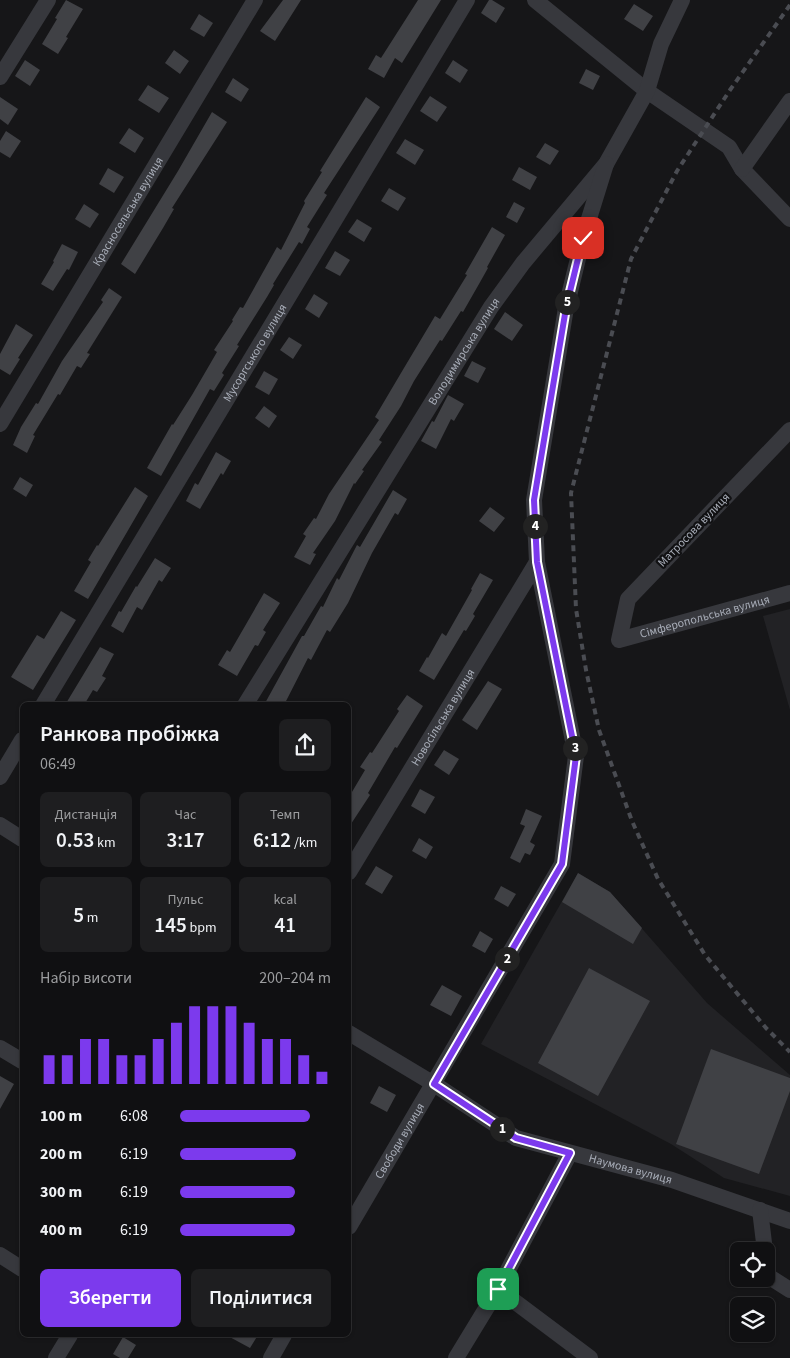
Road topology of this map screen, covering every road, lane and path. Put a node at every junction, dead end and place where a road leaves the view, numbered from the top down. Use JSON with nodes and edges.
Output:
{"nodes":[{"id":1,"x":48,"y":0,"type":"edge"},
{"id":2,"x":255,"y":0,"type":"edge"},
{"id":3,"x":467,"y":0,"type":"edge"},
{"id":4,"x":535,"y":0,"type":"edge"},
{"id":5,"x":682,"y":0,"type":"edge"},
{"id":6,"x":0,"y":77,"type":"edge"},
{"id":7,"x":647,"y":91,"type":"junction"},
{"id":8,"x":790,"y":102,"type":"edge"},
{"id":9,"x":606,"y":164,"type":"junction"},
{"id":10,"x":742,"y":169,"type":"junction"},
{"id":11,"x":790,"y":219,"type":"edge"},
{"id":12,"x":0,"y":424,"type":"edge"},
{"id":13,"x":790,"y":430,"type":"edge"},
{"id":14,"x":537,"y":562,"type":"junction"},
{"id":15,"x":790,"y":593,"type":"edge"},
{"id":16,"x":619,"y":640,"type":"joint"},
{"id":17,"x":45,"y":702,"type":"edge"},
{"id":18,"x":247,"y":702,"type":"edge"},
{"id":19,"x":20,"y":743,"type":"edge"},
{"id":20,"x":0,"y":777,"type":"edge"},
{"id":21,"x":0,"y":825,"type":"edge"},
{"id":22,"x":20,"y":838,"type":"edge"},
{"id":23,"x":351,"y":869,"type":"edge"},
{"id":24,"x":351,"y":1034,"type":"edge"},
{"id":25,"x":0,"y":1048,"type":"edge"},
{"id":26,"x":20,"y":1060,"type":"edge"},
{"id":27,"x":434,"y":1084,"type":"junction"},
{"id":28,"x":570,"y":1153,"type":"junction"},
{"id":29,"x":760,"y":1210,"type":"junction"},
{"id":30,"x":790,"y":1221,"type":"edge"},
{"id":31,"x":351,"y":1224,"type":"edge"},
{"id":32,"x":764,"y":1242,"type":"edge"},
{"id":33,"x":0,"y":1255,"type":"edge"},
{"id":34,"x":20,"y":1268,"type":"edge"},
{"id":35,"x":775,"y":1280,"type":"edge"},
{"id":36,"x":498,"y":1289,"type":"junction"},
{"id":37,"x":790,"y":1290,"type":"edge"},
{"id":38,"x":69,"y":1337,"type":"edge"},
{"id":39,"x":283,"y":1337,"type":"edge"},
{"id":40,"x":56,"y":1358,"type":"edge"},
{"id":41,"x":271,"y":1358,"type":"edge"},
{"id":42,"x":456,"y":1358,"type":"edge"},
{"id":43,"x":590,"y":1358,"type":"edge"}],
"edges":[{"from":1,"to":6,"type":"street"},
{"from":2,"to":12,"type":"street","name":"Красносельська вулиця"},
{"from":3,"to":17,"type":"street","name":"Мусоргського вулиця"},
{"from":4,"to":7,"type":"street"},
{"from":5,"to":7,"type":"street","name":"Володимирська вулиця"},
{"from":7,"to":9,"type":"street","name":"Володимирська вулиця"},
{"from":7,"to":10,"type":"street"},
{"from":8,"to":10,"type":"street"},
{"from":9,"to":14,"type":"street","name":"Свободи вулиця"},
{"from":9,"to":18,"type":"street","name":"Володимирська вулиця"},
{"from":10,"to":11,"type":"street"},
{"from":13,"to":16,"type":"street","name":"Матросова вулиця"},
{"from":14,"to":23,"type":"street","name":"Новосільська вулиця"},
{"from":14,"to":27,"type":"street","name":"Свободи вулиця"},
{"from":15,"to":16,"type":"street","name":"Сімферопольська вулиця"},
{"from":19,"to":20,"type":"street"},
{"from":21,"to":22,"type":"street"},
{"from":24,"to":27,"type":"street","name":"Наумова вулиця"},
{"from":25,"to":26,"type":"street"},
{"from":27,"to":28,"type":"street","name":"Наумова вулиця"},
{"from":27,"to":31,"type":"street","name":"Свободи вулиця"},
{"from":28,"to":29,"type":"street","name":"Наумова вулиця"},
{"from":28,"to":36,"type":"street"},
{"from":29,"to":30,"type":"street","name":"Наумова вулиця"},
{"from":29,"to":32,"type":"street"},
{"from":33,"to":34,"type":"street"},
{"from":35,"to":37,"type":"street"},
{"from":36,"to":42,"type":"street"},
{"from":36,"to":43,"type":"street"},
{"from":38,"to":40,"type":"street"},
{"from":39,"to":41,"type":"street"}]}
